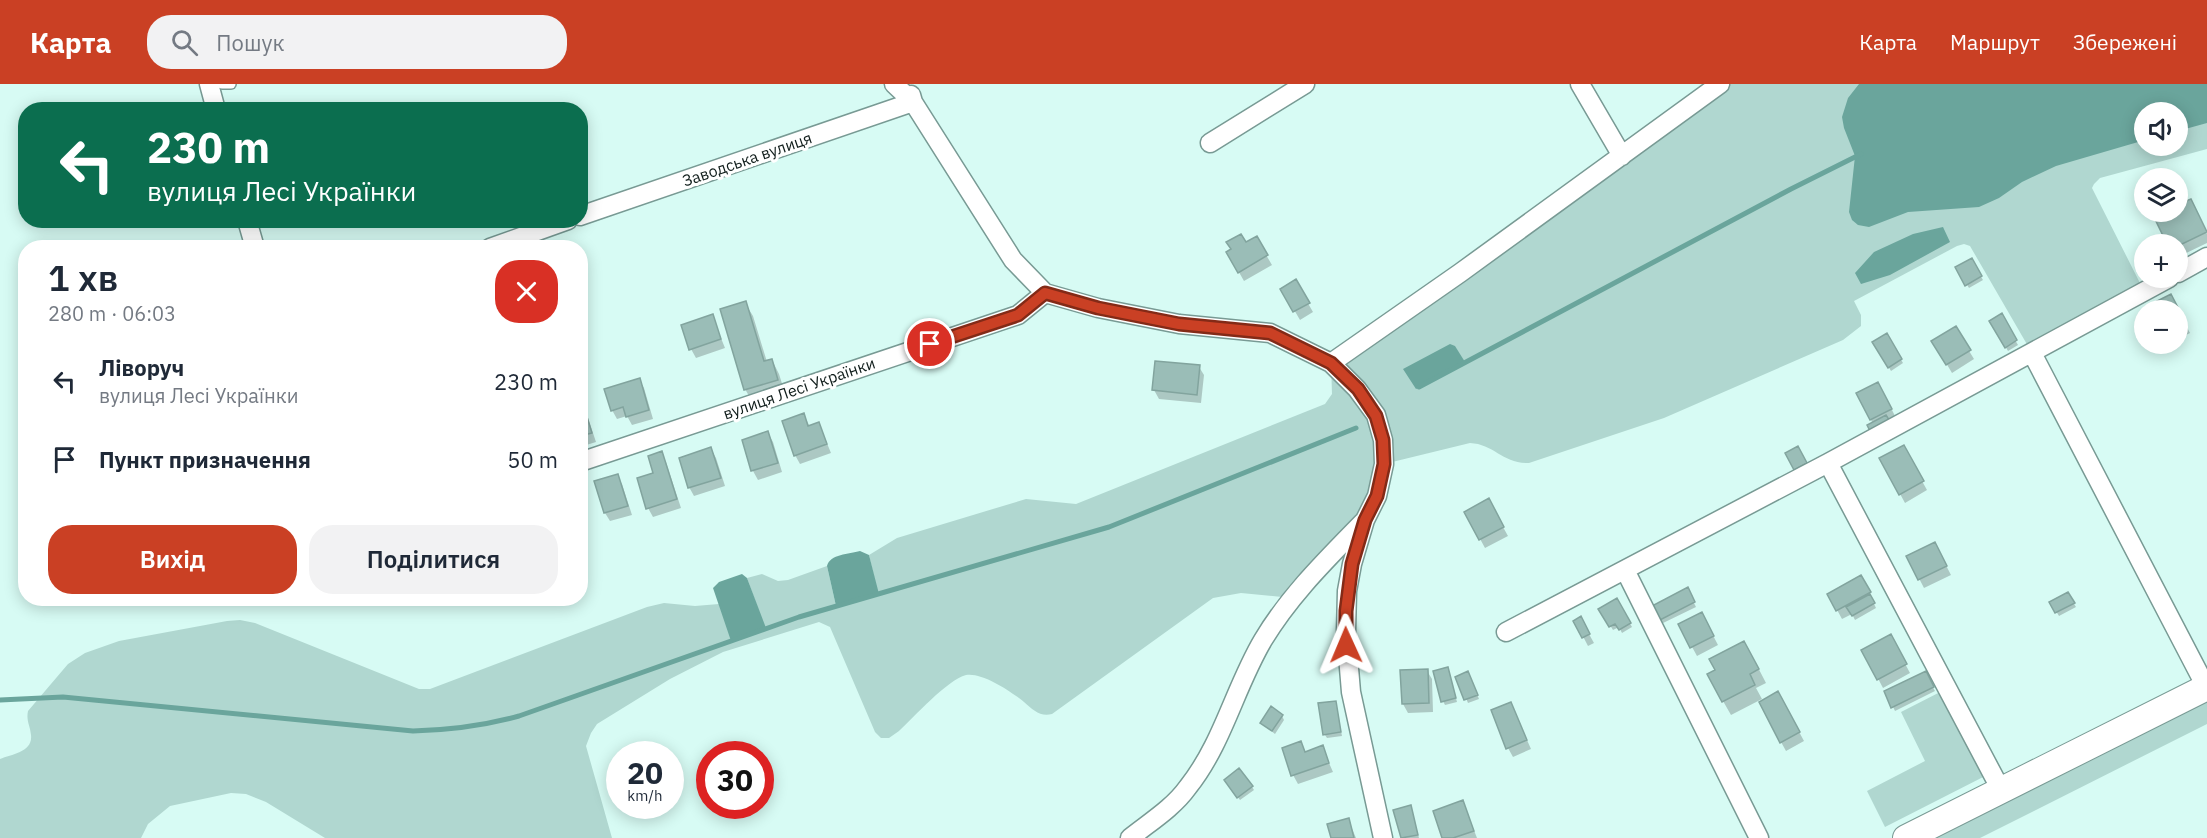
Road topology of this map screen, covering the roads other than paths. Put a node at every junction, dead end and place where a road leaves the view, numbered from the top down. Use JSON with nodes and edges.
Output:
{"nodes":[{"id":1,"x":209,"y":84,"type":"edge"},
{"id":2,"x":222,"y":84,"type":"edge"},
{"id":3,"x":231,"y":84,"type":"edge"},
{"id":4,"x":894,"y":84,"type":"edge"},
{"id":5,"x":908,"y":84,"type":"edge"},
{"id":6,"x":1305,"y":84,"type":"edge"},
{"id":7,"x":1580,"y":84,"type":"edge"},
{"id":8,"x":1720,"y":84,"type":"edge"},
{"id":9,"x":214,"y":102,"type":"edge"},
{"id":10,"x":913,"y":102,"type":"junction"},
{"id":11,"x":1210,"y":143,"type":"dead end"},
{"id":12,"x":1622,"y":156,"type":"junction"},
{"id":13,"x":588,"y":213,"type":"edge"},
{"id":14,"x":546,"y":228,"type":"edge"},
{"id":15,"x":512,"y":240,"type":"edge"},
{"id":16,"x":2207,"y":257,"type":"edge"},
{"id":17,"x":2188,"y":267,"type":"edge"},
{"id":18,"x":2151,"y":288,"type":"edge"},
{"id":19,"x":1045,"y":293,"type":"junction"},
{"id":20,"x":2032,"y":353,"type":"junction"},
{"id":21,"x":1331,"y":363,"type":"junction"},
{"id":22,"x":588,"y":459,"type":"edge"},
{"id":23,"x":1828,"y":463,"type":"junction"},
{"id":24,"x":1365,"y":520,"type":"junction"},
{"id":25,"x":1625,"y":570,"type":"junction"},
{"id":26,"x":1506,"y":632,"type":"dead end"},
{"id":27,"x":2206,"y":687,"type":"edge"},
{"id":28,"x":2001,"y":790,"type":"junction"},
{"id":29,"x":1130,"y":838,"type":"edge"},
{"id":30,"x":1383,"y":838,"type":"edge"},
{"id":31,"x":1759,"y":838,"type":"edge"},
{"id":32,"x":1906,"y":838,"type":"edge"}],
"edges":[{"from":1,"to":9,"type":"street"},
{"from":2,"to":3,"type":"lane"},
{"from":4,"to":10,"type":"street"},
{"from":5,"to":10,"type":"street"},
{"from":6,"to":11,"type":"street"},
{"from":7,"to":12,"type":"street"},
{"from":8,"to":12,"type":"street"},
{"from":10,"to":13,"type":"street","name":"Заводська вулиця"},
{"from":10,"to":19,"type":"street"},
{"from":12,"to":21,"type":"street"},
{"from":14,"to":15,"type":"street"},
{"from":16,"to":17,"type":"street"},
{"from":18,"to":20,"type":"street"},
{"from":19,"to":21,"type":"street"},
{"from":19,"to":22,"type":"street","name":"вулиця Лесі Українки"},
{"from":20,"to":23,"type":"street"},
{"from":20,"to":27,"type":"street"},
{"from":21,"to":24,"type":"street"},
{"from":23,"to":25,"type":"street"},
{"from":23,"to":28,"type":"street"},
{"from":24,"to":29,"type":"street"},
{"from":24,"to":30,"type":"street"},
{"from":25,"to":26,"type":"street"},
{"from":25,"to":31,"type":"street"},
{"from":27,"to":28,"type":"main road"},
{"from":28,"to":32,"type":"main road"}]}
